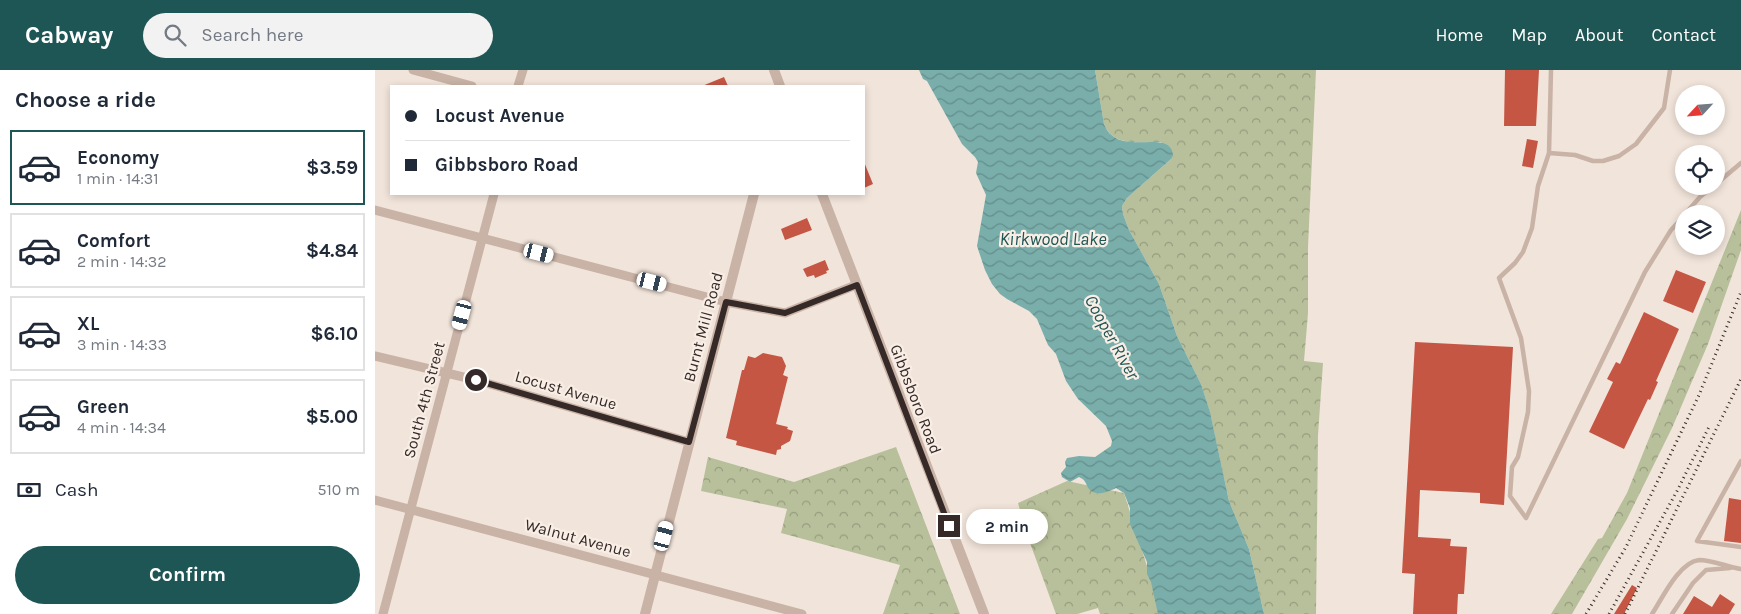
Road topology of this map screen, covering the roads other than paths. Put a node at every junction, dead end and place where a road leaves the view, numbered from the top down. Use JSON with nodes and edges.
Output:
{"nodes":[{"id":1,"x":413,"y":70,"type":"edge"},
{"id":2,"x":523,"y":70,"type":"edge"},
{"id":3,"x":774,"y":70,"type":"edge"},
{"id":4,"x":1551,"y":70,"type":"edge"},
{"id":5,"x":1670,"y":70,"type":"edge"},
{"id":6,"x":468,"y":85,"type":"edge"},
{"id":7,"x":518,"y":85,"type":"edge"},
{"id":8,"x":780,"y":85,"type":"edge"},
{"id":9,"x":1549,"y":153,"type":"junction"},
{"id":10,"x":1741,"y":163,"type":"edge"},
{"id":11,"x":1725,"y":176,"type":"edge"},
{"id":12,"x":494,"y":195,"type":"edge"},
{"id":13,"x":754,"y":195,"type":"edge"},
{"id":14,"x":822,"y":195,"type":"edge"},
{"id":15,"x":1702,"y":195,"type":"edge"},
{"id":16,"x":1693,"y":205,"type":"edge"},
{"id":17,"x":375,"y":210,"type":"edge"},
{"id":18,"x":1675,"y":226,"type":"edge"},
{"id":19,"x":483,"y":238,"type":"junction"},
{"id":20,"x":857,"y":285,"type":"junction"},
{"id":21,"x":726,"y":302,"type":"junction"},
{"id":22,"x":375,"y":356,"type":"edge"},
{"id":23,"x":447,"y":373,"type":"junction"},
{"id":24,"x":689,"y":442,"type":"junction"},
{"id":25,"x":1741,"y":461,"type":"edge"},
{"id":26,"x":375,"y":500,"type":"edge"},
{"id":27,"x":410,"y":509,"type":"junction"},
{"id":28,"x":1741,"y":547,"type":"edge"},
{"id":29,"x":1733,"y":568,"type":"junction"},
{"id":30,"x":1741,"y":569,"type":"edge"},
{"id":31,"x":654,"y":574,"type":"junction"},
{"id":32,"x":383,"y":614,"type":"edge"},
{"id":33,"x":645,"y":614,"type":"edge"},
{"id":34,"x":803,"y":614,"type":"edge"},
{"id":35,"x":983,"y":614,"type":"edge"},
{"id":36,"x":1652,"y":614,"type":"edge"},
{"id":37,"x":1672,"y":614,"type":"edge"}],
"edges":[{"from":1,"to":6,"type":"street"},
{"from":2,"to":7,"type":"street"},
{"from":3,"to":8,"type":"street"},
{"from":4,"to":9,"type":"lane"},
{"from":5,"to":9,"type":"lane"},
{"from":9,"to":18,"type":"lane"},
{"from":10,"to":11,"type":"lane"},
{"from":12,"to":19,"type":"street","name":"South 4th Street"},
{"from":13,"to":21,"type":"street","name":"Burnt Mill Road"},
{"from":14,"to":20,"type":"street","name":"Gibbsboro Road"},
{"from":15,"to":16,"type":"lane"},
{"from":17,"to":19,"type":"street"},
{"from":19,"to":21,"type":"street"},
{"from":19,"to":23,"type":"street","name":"South 4th Street"},
{"from":20,"to":21,"type":"street"},
{"from":20,"to":35,"type":"street","name":"Gibbsboro Road"},
{"from":21,"to":24,"type":"street","name":"Burnt Mill Road"},
{"from":22,"to":23,"type":"street","name":"Locust Avenue"},
{"from":23,"to":24,"type":"street","name":"Locust Avenue"},
{"from":23,"to":27,"type":"street","name":"South 4th Street"},
{"from":24,"to":31,"type":"street","name":"Burnt Mill Road"},
{"from":25,"to":28,"type":"lane"},
{"from":26,"to":27,"type":"street","name":"Walnut Avenue"},
{"from":27,"to":31,"type":"street","name":"Walnut Avenue"},
{"from":27,"to":32,"type":"street","name":"South 4th Street"},
{"from":29,"to":30,"type":"lane"},
{"from":29,"to":36,"type":"lane"},
{"from":29,"to":37,"type":"lane"},
{"from":31,"to":33,"type":"street","name":"Burnt Mill Road"},
{"from":31,"to":34,"type":"street","name":"Walnut Avenue"}]}
